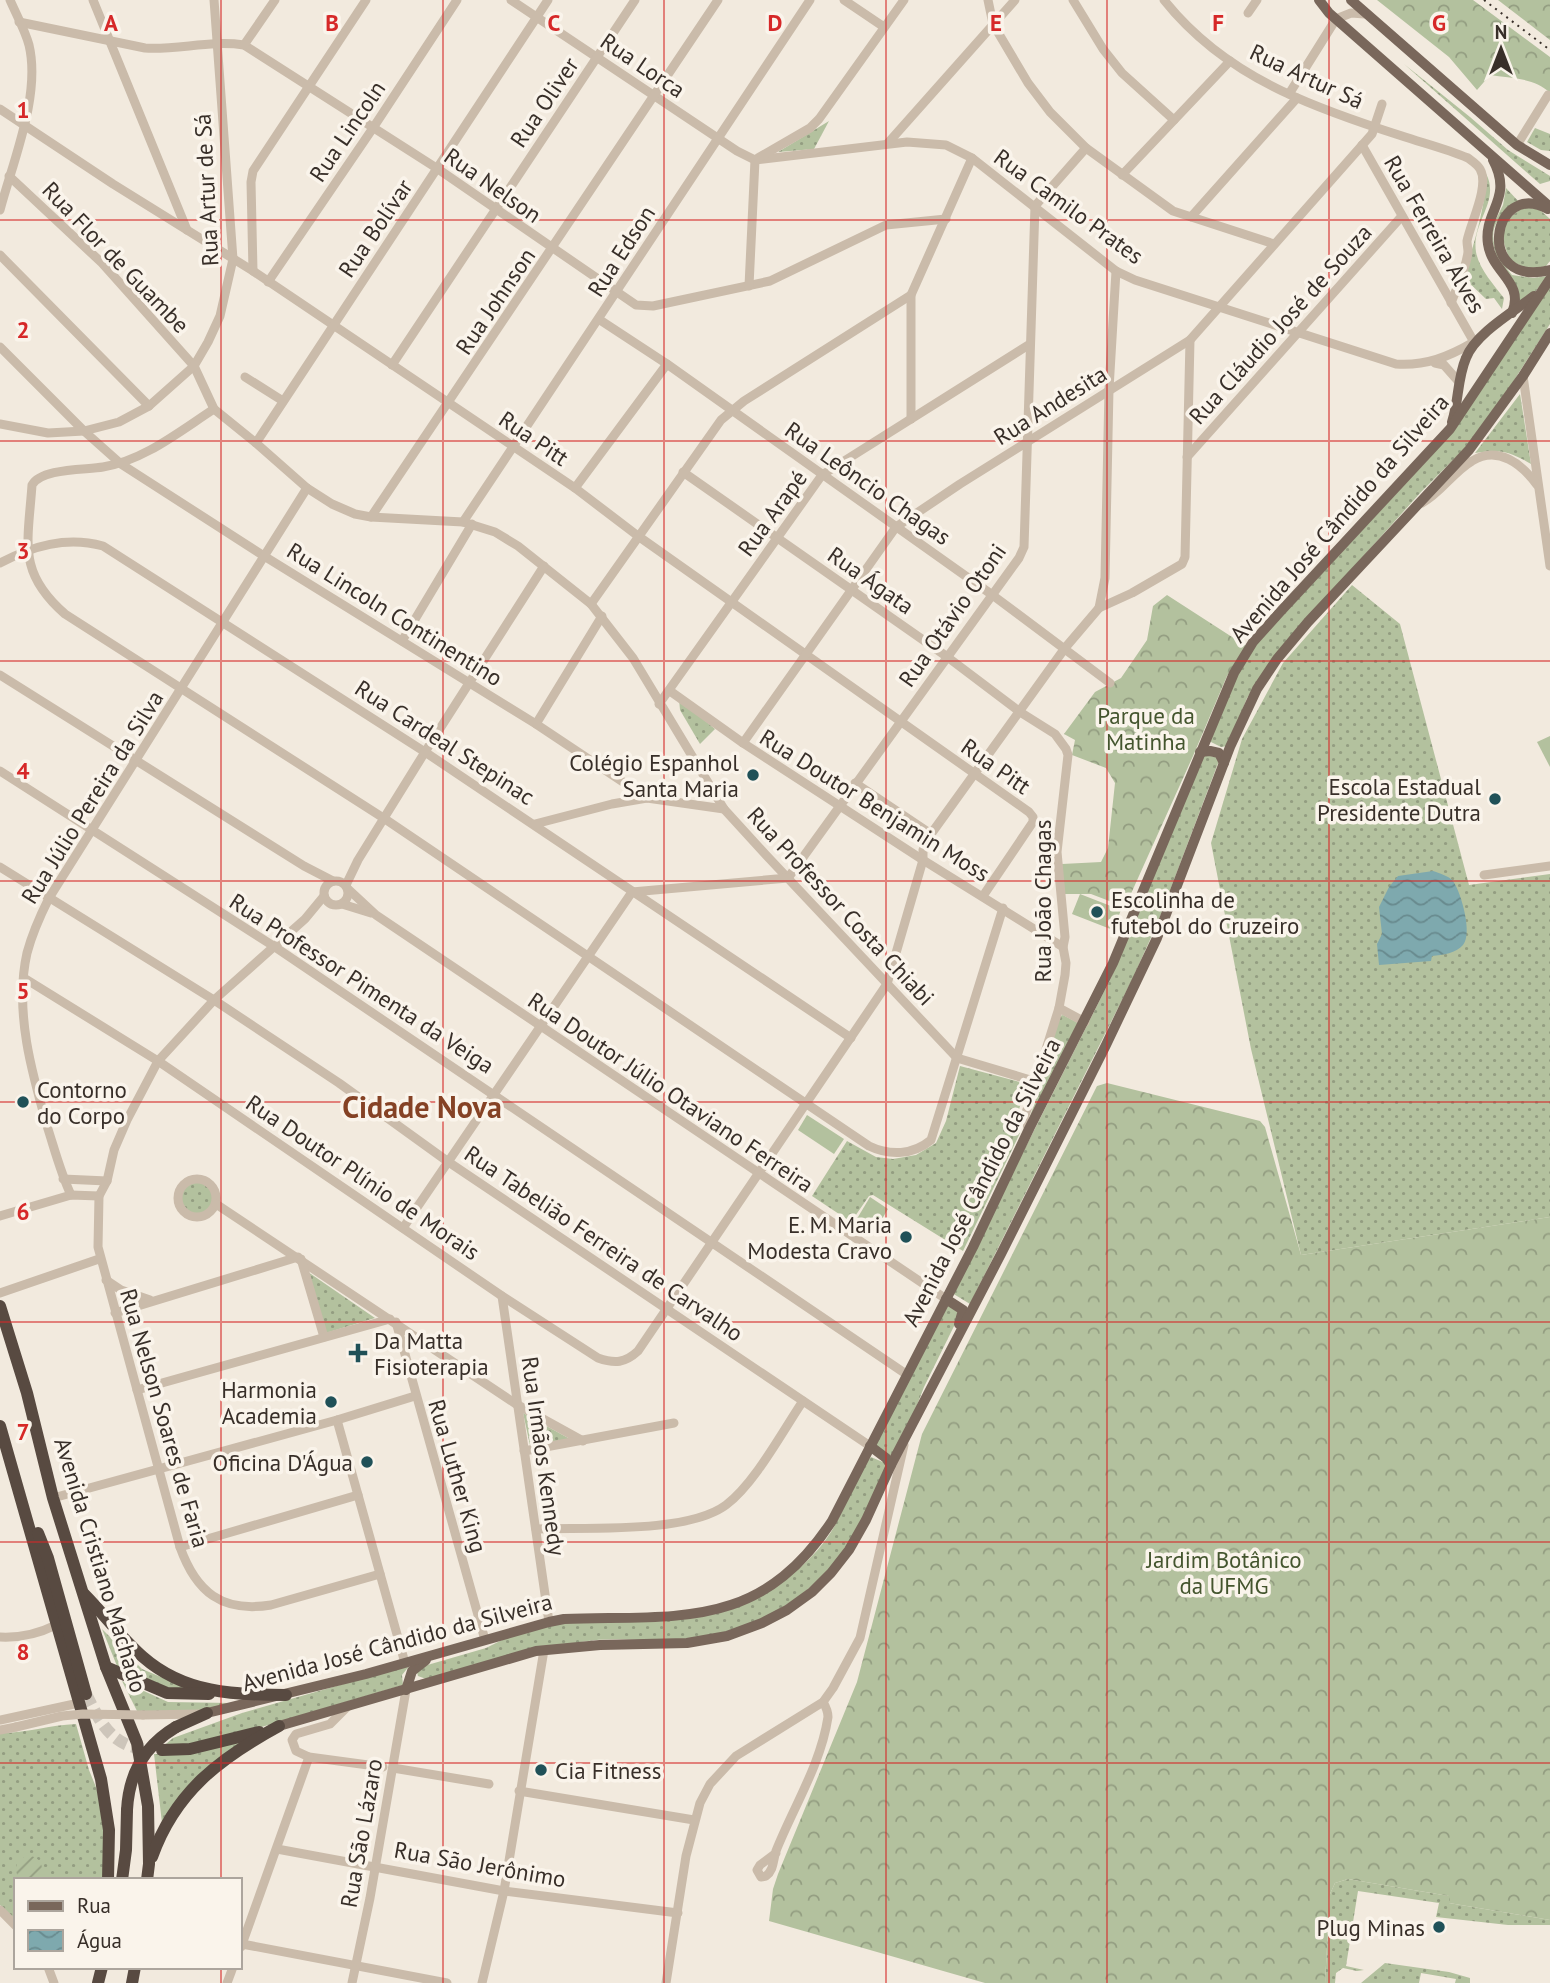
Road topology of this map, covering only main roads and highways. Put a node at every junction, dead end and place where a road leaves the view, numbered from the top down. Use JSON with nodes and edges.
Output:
{"nodes":[{"id":1,"x":1319,"y":0,"type":"edge"},
{"id":2,"x":1351,"y":0,"type":"edge"},
{"id":3,"x":1490,"y":156,"type":"junction"},
{"id":4,"x":1550,"y":157,"type":"edge"},
{"id":5,"x":1537,"y":158,"type":"junction"},
{"id":6,"x":1550,"y":165,"type":"edge"},
{"id":7,"x":1550,"y":209,"type":"edge"},
{"id":8,"x":1550,"y":271,"type":"edge"},
{"id":9,"x":1547,"y":283,"type":"edge"},
{"id":10,"x":1512,"y":313,"type":"junction"},
{"id":11,"x":1550,"y":333,"type":"edge"},
{"id":12,"x":1450,"y":429,"type":"junction"},
{"id":13,"x":1206,"y":737,"type":"junction"},
{"id":14,"x":1230,"y":747,"type":"junction"},
{"id":15,"x":1199,"y":752,"type":"junction"},
{"id":16,"x":1224,"y":763,"type":"junction"},
{"id":17,"x":946,"y":1299,"type":"junction"},
{"id":18,"x":0,"y":1306,"type":"edge"},
{"id":19,"x":949,"y":1352,"type":"junction"},
{"id":20,"x":0,"y":1426,"type":"edge"},
{"id":21,"x":870,"y":1446,"type":"junction"},
{"id":22,"x":891,"y":1465,"type":"junction"},
{"id":23,"x":13,"y":1470,"type":"junction"},
{"id":24,"x":83,"y":1592,"type":"junction"},
{"id":25,"x":435,"y":1655,"type":"junction"},
{"id":26,"x":106,"y":1667,"type":"junction"},
{"id":27,"x":406,"y":1690,"type":"junction"},
{"id":28,"x":226,"y":1693,"type":"junction"},
{"id":29,"x":286,"y":1695,"type":"junction"},
{"id":30,"x":83,"y":1699,"type":"junction"},
{"id":31,"x":207,"y":1713,"type":"joint"},
{"id":32,"x":279,"y":1727,"type":"junction"},
{"id":33,"x":162,"y":1750,"type":"tunnel mouth"},
{"id":34,"x":149,"y":1864,"type":"junction"},
{"id":35,"x":108,"y":1878,"type":"edge"},
{"id":36,"x":122,"y":1878,"type":"edge"},
{"id":37,"x":147,"y":1878,"type":"edge"}],
"edges":[{"from":1,"to":3,"type":"main road"},
{"from":2,"to":5,"type":"main road"},
{"from":3,"to":7,"type":"main road"},
{"from":3,"to":10,"type":"main road"},
{"from":4,"to":5,"type":"main road"},
{"from":5,"to":6,"type":"main road"},
{"from":7,"to":8,"type":"main road"},
{"from":9,"to":10,"type":"main road"},
{"from":9,"to":12,"type":"main road","name":"Avenida José Cândido da Silveira"},
{"from":10,"to":12,"type":"main road"},
{"from":11,"to":14,"type":"main road","name":"Avenida José Cândido da Silveira"},
{"from":12,"to":13,"type":"main road","name":"Avenida José Cândido da Silveira"},
{"from":13,"to":14,"type":"main road"},
{"from":13,"to":15,"type":"main road","name":"Avenida José Cândido da Silveira"},
{"from":14,"to":16,"type":"main road","name":"Avenida José Cândido da Silveira"},
{"from":15,"to":16,"type":"main road"},
{"from":15,"to":17,"type":"main road","name":"Avenida José Cândido da Silveira"},
{"from":16,"to":19,"type":"main road","name":"Avenida José Cândido da Silveira"},
{"from":17,"to":19,"type":"main road"},
{"from":17,"to":21,"type":"main road","name":"Avenida José Cândido da Silveira"},
{"from":18,"to":24,"type":"highway","name":"Avenida Cristiano Machado"},
{"from":19,"to":22,"type":"main road","name":"Avenida José Cândido da Silveira"},
{"from":20,"to":23,"type":"highway"},
{"from":21,"to":22,"type":"main road"},
{"from":21,"to":25,"type":"main road","name":"Avenida José Cândido da Silveira"},
{"from":22,"to":27,"type":"main road","name":"Avenida José Cândido da Silveira"},
{"from":23,"to":30,"type":"highway"},
{"from":23,"to":30,"type":"highway"},
{"from":24,"to":26,"type":"highway","name":"Avenida Cristiano Machado"},
{"from":24,"to":28,"type":"highway"},
{"from":25,"to":27,"type":"main road"},
{"from":25,"to":29,"type":"main road","name":"Avenida José Cândido da Silveira"},
{"from":26,"to":28,"type":"highway"},
{"from":26,"to":34,"type":"highway","name":"Avenida Cristiano Machado"},
{"from":27,"to":32,"type":"main road","name":"Avenida José Cândido da Silveira"},
{"from":28,"to":29,"type":"highway"},
{"from":29,"to":31,"type":"main road","name":"Avenida José Cândido da Silveira"},
{"from":30,"to":35,"type":"highway"},
{"from":31,"to":36,"type":"highway","bridge":true},
{"from":32,"to":33,"type":"highway"},
{"from":32,"to":34,"type":"highway"},
{"from":34,"to":37,"type":"highway","name":"Avenida Cristiano Machado"}]}
